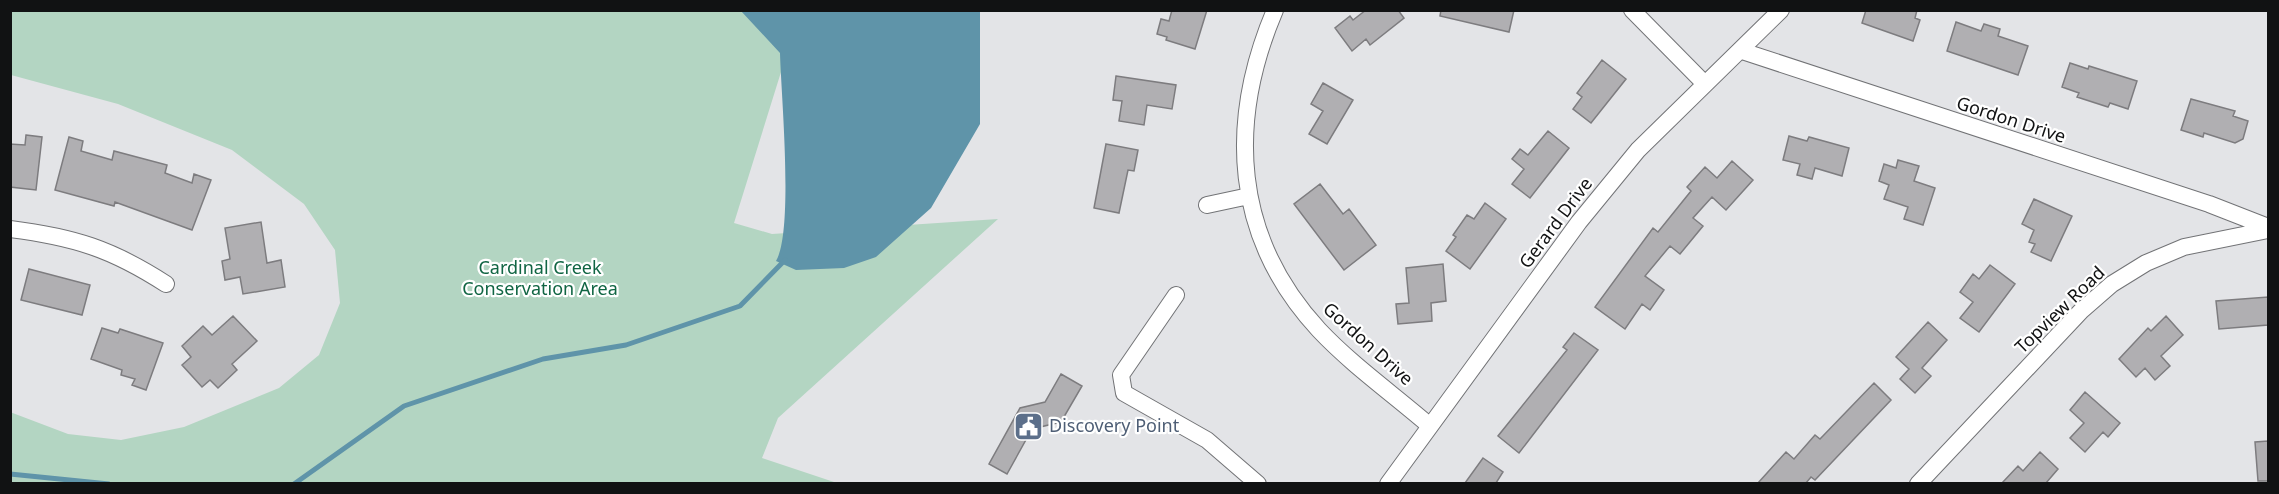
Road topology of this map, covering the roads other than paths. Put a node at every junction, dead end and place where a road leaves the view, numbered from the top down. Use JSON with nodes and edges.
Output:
{"nodes":[{"id":1,"x":1275,"y":10,"type":"edge"},
{"id":2,"x":1632,"y":10,"type":"edge"},
{"id":3,"x":1781,"y":10,"type":"edge"},
{"id":4,"x":1742,"y":51,"type":"junction"},
{"id":5,"x":1704,"y":83,"type":"junction"},
{"id":6,"x":1248,"y":196,"type":"junction"},
{"id":7,"x":1207,"y":205,"type":"dead end"},
{"id":8,"x":2268,"y":228,"type":"edge"},
{"id":9,"x":10,"y":229,"type":"edge"},
{"id":10,"x":166,"y":284,"type":"dead end"},
{"id":11,"x":1176,"y":295,"type":"dead end"},
{"id":12,"x":1430,"y":426,"type":"junction"},
{"id":13,"x":1258,"y":483,"type":"edge"},
{"id":14,"x":1388,"y":483,"type":"edge"},
{"id":15,"x":1918,"y":483,"type":"edge"}],
"edges":[{"from":1,"to":6,"type":"street","name":"Gordon Drive"},
{"from":2,"to":5,"type":"street"},
{"from":3,"to":4,"type":"street","name":"Gerard Drive"},
{"from":4,"to":5,"type":"street","name":"Gerard Drive"},
{"from":4,"to":8,"type":"street","name":"Gordon Drive"},
{"from":5,"to":12,"type":"street","name":"Gerard Drive"},
{"from":6,"to":7,"type":"street"},
{"from":6,"to":12,"type":"street","name":"Gordon Drive"},
{"from":8,"to":15,"type":"street","name":"Topview Road"},
{"from":9,"to":10,"type":"street"},
{"from":11,"to":13,"type":"street"},
{"from":12,"to":14,"type":"street","name":"Gerard Drive"}]}
